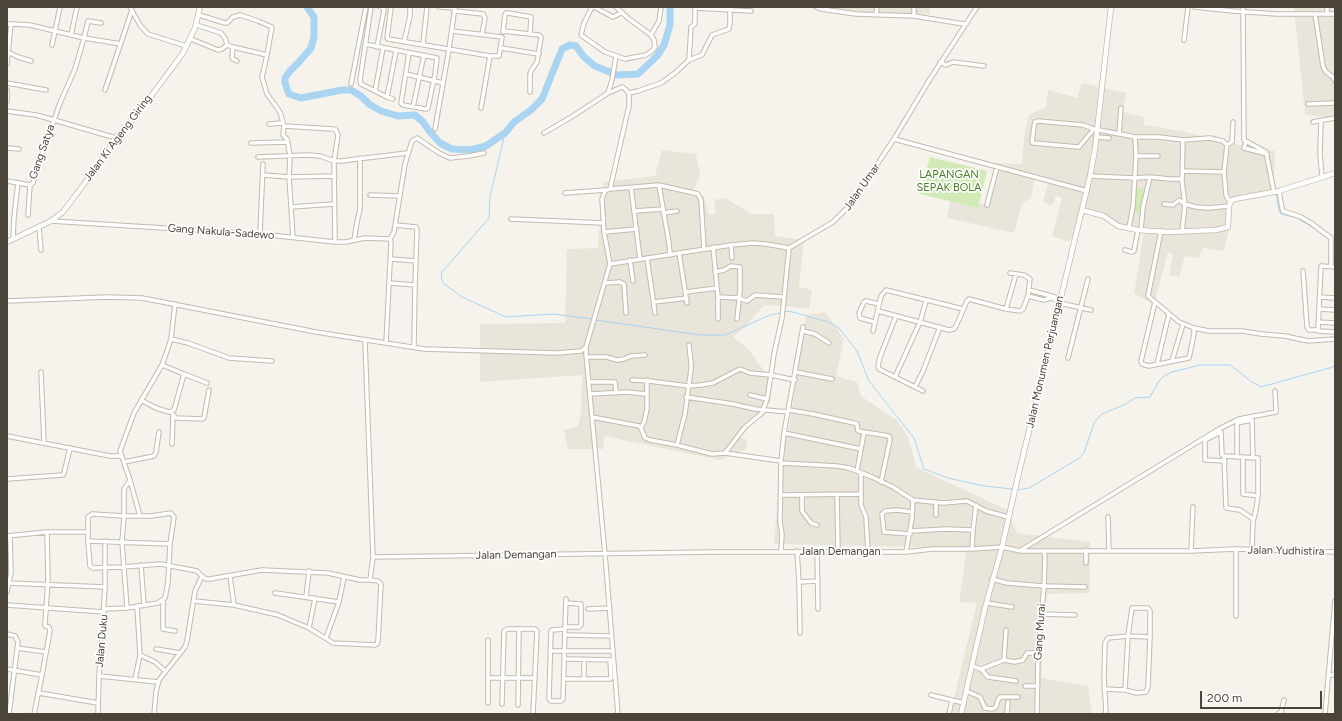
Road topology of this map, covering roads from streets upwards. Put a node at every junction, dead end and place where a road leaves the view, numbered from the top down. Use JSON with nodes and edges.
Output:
{"nodes":[{"id":1,"x":60,"y":7,"type":"edge"},
{"id":2,"x":76,"y":7,"type":"edge"},
{"id":3,"x":200,"y":7,"type":"edge"},
{"id":4,"x":366,"y":7,"type":"edge"},
{"id":5,"x":371,"y":7,"type":"edge"},
{"id":6,"x":380,"y":7,"type":"edge"},
{"id":7,"x":391,"y":7,"type":"edge"},
{"id":8,"x":410,"y":7,"type":"edge"},
{"id":9,"x":428,"y":7,"type":"edge"},
{"id":10,"x":439,"y":7,"type":"edge"},
{"id":11,"x":593,"y":7,"type":"edge"},
{"id":12,"x":617,"y":7,"type":"edge"},
{"id":13,"x":661,"y":7,"type":"edge"},
{"id":14,"x":695,"y":7,"type":"edge"},
{"id":15,"x":816,"y":7,"type":"edge"},
{"id":16,"x":848,"y":7,"type":"edge"},
{"id":17,"x":877,"y":7,"type":"edge"},
{"id":18,"x":914,"y":7,"type":"edge"},
{"id":19,"x":977,"y":7,"type":"edge"},
{"id":20,"x":1111,"y":7,"type":"edge"},
{"id":21,"x":1188,"y":7,"type":"edge"},
{"id":22,"x":1195,"y":7,"type":"edge"},
{"id":23,"x":1327,"y":7,"type":"edge"},
{"id":24,"x":131,"y":9,"type":"edge"},
{"id":25,"x":455,"y":9,"type":"edge"},
{"id":26,"x":730,"y":9,"type":"edge"},
{"id":27,"x":1243,"y":9,"type":"edge"},
{"id":28,"x":752,"y":11,"type":"dead end"},
{"id":29,"x":847,"y":12,"type":"junction"},
{"id":30,"x":620,"y":13,"type":"junction"},
{"id":31,"x":1315,"y":14,"type":"junction"},
{"id":32,"x":1327,"y":14,"type":"junction"},
{"id":33,"x":1335,"y":14,"type":"edge"},
{"id":34,"x":199,"y":15,"type":"junction"},
{"id":35,"x":876,"y":15,"type":"junction"},
{"id":36,"x":914,"y":16,"type":"junction"},
{"id":37,"x":102,"y":23,"type":"dead end"},
{"id":38,"x":9,"y":24,"type":"edge"},
{"id":39,"x":964,"y":24,"type":"junction"},
{"id":40,"x":197,"y":25,"type":"junction"},
{"id":41,"x":55,"y":31,"type":"junction"},
{"id":42,"x":452,"y":31,"type":"junction"},
{"id":43,"x":503,"y":31,"type":"junction"},
{"id":44,"x":482,"y":34,"type":"junction"},
{"id":45,"x":530,"y":34,"type":"junction"},
{"id":46,"x":71,"y":35,"type":"junction"},
{"id":47,"x":651,"y":35,"type":"junction"},
{"id":48,"x":502,"y":37,"type":"junction"},
{"id":49,"x":84,"y":38,"type":"junction"},
{"id":50,"x":191,"y":39,"type":"junction"},
{"id":51,"x":1184,"y":40,"type":"dead end"},
{"id":52,"x":404,"y":42,"type":"junction"},
{"id":53,"x":52,"y":44,"type":"dead end"},
{"id":54,"x":121,"y":44,"type":"junction"},
{"id":55,"x":365,"y":44,"type":"junction"},
{"id":56,"x":423,"y":44,"type":"junction"},
{"id":57,"x":227,"y":45,"type":"junction"},
{"id":58,"x":186,"y":46,"type":"junction"},
{"id":59,"x":377,"y":46,"type":"junction"},
{"id":60,"x":233,"y":47,"type":"junction"},
{"id":61,"x":383,"y":48,"type":"junction"},
{"id":62,"x":501,"y":48,"type":"junction"},
{"id":63,"x":450,"y":49,"type":"junction"},
{"id":64,"x":396,"y":51,"type":"junction"},
{"id":65,"x":8,"y":52,"type":"junction"},
{"id":66,"x":409,"y":53,"type":"junction"},
{"id":67,"x":539,"y":54,"type":"junction"},
{"id":68,"x":267,"y":55,"type":"junction"},
{"id":69,"x":424,"y":55,"type":"junction"},
{"id":70,"x":490,"y":56,"type":"junction"},
{"id":71,"x":616,"y":56,"type":"junction"},
{"id":72,"x":689,"y":60,"type":"junction"},
{"id":73,"x":31,"y":61,"type":"dead end"},
{"id":74,"x":237,"y":61,"type":"dead end"},
{"id":75,"x":942,"y":63,"type":"junction"},
{"id":76,"x":7,"y":64,"type":"edge"},
{"id":77,"x":984,"y":66,"type":"dead end"},
{"id":78,"x":406,"y":74,"type":"junction"},
{"id":79,"x":420,"y":78,"type":"junction"},
{"id":80,"x":433,"y":81,"type":"junction"},
{"id":81,"x":1335,"y":82,"type":"edge"},
{"id":82,"x":443,"y":83,"type":"junction"},
{"id":83,"x":7,"y":84,"type":"edge"},
{"id":84,"x":351,"y":84,"type":"dead end"},
{"id":85,"x":7,"y":90,"type":"edge"},
{"id":86,"x":46,"y":90,"type":"dead end"},
{"id":87,"x":105,"y":90,"type":"dead end"},
{"id":88,"x":375,"y":91,"type":"junction"},
{"id":89,"x":530,"y":92,"type":"dead end"},
{"id":90,"x":608,"y":93,"type":"junction"},
{"id":91,"x":629,"y":93,"type":"junction"},
{"id":92,"x":387,"y":97,"type":"junction"},
{"id":93,"x":393,"y":99,"type":"dead end"},
{"id":94,"x":7,"y":101,"type":"edge"},
{"id":95,"x":1335,"y":103,"type":"edge"},
{"id":96,"x":1308,"y":104,"type":"dead end"},
{"id":97,"x":413,"y":107,"type":"junction"},
{"id":98,"x":481,"y":108,"type":"dead end"},
{"id":99,"x":1121,"y":108,"type":"dead end"},
{"id":100,"x":7,"y":111,"type":"edge"},
{"id":101,"x":1335,"y":118,"type":"edge"},
{"id":102,"x":54,"y":120,"type":"junction"},
{"id":103,"x":1321,"y":121,"type":"junction"},
{"id":104,"x":1233,"y":122,"type":"dead end"},
{"id":105,"x":1313,"y":122,"type":"dead end"},
{"id":106,"x":269,"y":124,"type":"dead end"},
{"id":107,"x":283,"y":124,"type":"junction"},
{"id":108,"x":435,"y":129,"type":"dead end"},
{"id":109,"x":1095,"y":129,"type":"junction"},
{"id":110,"x":544,"y":133,"type":"dead end"},
{"id":111,"x":1119,"y":134,"type":"junction"},
{"id":112,"x":1096,"y":137,"type":"junction"},
{"id":113,"x":1136,"y":137,"type":"junction"},
{"id":114,"x":116,"y":138,"type":"junction"},
{"id":115,"x":1109,"y":138,"type":"dead end"},
{"id":116,"x":894,"y":139,"type":"junction"},
{"id":117,"x":1183,"y":140,"type":"junction"},
{"id":118,"x":288,"y":142,"type":"junction"},
{"id":119,"x":1246,"y":142,"type":"junction"},
{"id":120,"x":251,"y":143,"type":"dead end"},
{"id":121,"x":1227,"y":145,"type":"junction"},
{"id":122,"x":7,"y":148,"type":"edge"},
{"id":123,"x":19,"y":149,"type":"dead end"},
{"id":124,"x":484,"y":152,"type":"dead end"},
{"id":125,"x":407,"y":153,"type":"junction"},
{"id":126,"x":1267,"y":154,"type":"junction"},
{"id":127,"x":290,"y":156,"type":"junction"},
{"id":128,"x":1136,"y":156,"type":"junction"},
{"id":129,"x":1158,"y":156,"type":"dead end"},
{"id":130,"x":258,"y":157,"type":"dead end"},
{"id":131,"x":360,"y":158,"type":"junction"},
{"id":132,"x":334,"y":161,"type":"junction"},
{"id":133,"x":263,"y":164,"type":"dead end"},
{"id":134,"x":997,"y":167,"type":"junction"},
{"id":135,"x":1182,"y":172,"type":"junction"},
{"id":136,"x":1224,"y":172,"type":"junction"},
{"id":137,"x":1335,"y":173,"type":"edge"},
{"id":138,"x":263,"y":175,"type":"junction"},
{"id":139,"x":334,"y":176,"type":"junction"},
{"id":140,"x":1090,"y":176,"type":"junction"},
{"id":141,"x":289,"y":177,"type":"junction"},
{"id":142,"x":1150,"y":177,"type":"junction"},
{"id":143,"x":1322,"y":177,"type":"junction"},
{"id":144,"x":1135,"y":178,"type":"junction"},
{"id":145,"x":1182,"y":179,"type":"junction"},
{"id":146,"x":7,"y":181,"type":"edge"},
{"id":147,"x":18,"y":183,"type":"junction"},
{"id":148,"x":30,"y":184,"type":"junction"},
{"id":149,"x":659,"y":185,"type":"junction"},
{"id":150,"x":632,"y":187,"type":"junction"},
{"id":151,"x":608,"y":190,"type":"junction"},
{"id":152,"x":1087,"y":191,"type":"junction"},
{"id":153,"x":1276,"y":192,"type":"junction"},
{"id":154,"x":565,"y":193,"type":"dead end"},
{"id":155,"x":370,"y":195,"type":"dead end"},
{"id":156,"x":400,"y":196,"type":"junction"},
{"id":157,"x":1231,"y":201,"type":"junction"},
{"id":158,"x":334,"y":204,"type":"junction"},
{"id":159,"x":1164,"y":204,"type":"dead end"},
{"id":160,"x":1185,"y":204,"type":"junction"},
{"id":161,"x":987,"y":205,"type":"dead end"},
{"id":162,"x":1229,"y":206,"type":"junction"},
{"id":163,"x":291,"y":207,"type":"junction"},
{"id":164,"x":635,"y":210,"type":"junction"},
{"id":165,"x":1082,"y":210,"type":"junction"},
{"id":166,"x":663,"y":211,"type":"junction"},
{"id":167,"x":677,"y":211,"type":"dead end"},
{"id":168,"x":28,"y":215,"type":"dead end"},
{"id":169,"x":511,"y":219,"type":"dead end"},
{"id":170,"x":51,"y":221,"type":"junction"},
{"id":171,"x":603,"y":223,"type":"junction"},
{"id":172,"x":395,"y":225,"type":"junction"},
{"id":173,"x":39,"y":227,"type":"junction"},
{"id":174,"x":1129,"y":228,"type":"junction"},
{"id":175,"x":637,"y":229,"type":"junction"},
{"id":176,"x":1140,"y":230,"type":"junction"},
{"id":177,"x":1161,"y":231,"type":"junction"},
{"id":178,"x":604,"y":232,"type":"junction"},
{"id":179,"x":1182,"y":232,"type":"junction"},
{"id":180,"x":260,"y":234,"type":"junction"},
{"id":181,"x":292,"y":237,"type":"junction"},
{"id":182,"x":13,"y":239,"type":"junction"},
{"id":183,"x":390,"y":239,"type":"junction"},
{"id":184,"x":354,"y":240,"type":"junction"},
{"id":185,"x":7,"y":242,"type":"edge"},
{"id":186,"x":335,"y":242,"type":"junction"},
{"id":187,"x":731,"y":245,"type":"junction"},
{"id":188,"x":713,"y":247,"type":"junction"},
{"id":189,"x":789,"y":248,"type":"junction"},
{"id":190,"x":704,"y":249,"type":"junction"},
{"id":191,"x":41,"y":250,"type":"dead end"},
{"id":192,"x":1126,"y":250,"type":"dead end"},
{"id":193,"x":679,"y":253,"type":"junction"},
{"id":194,"x":670,"y":255,"type":"junction"},
{"id":195,"x":647,"y":258,"type":"junction"},
{"id":196,"x":732,"y":258,"type":"dead end"},
{"id":197,"x":391,"y":259,"type":"junction"},
{"id":198,"x":640,"y":259,"type":"junction"},
{"id":199,"x":416,"y":260,"type":"junction"},
{"id":200,"x":630,"y":260,"type":"junction"},
{"id":201,"x":610,"y":264,"type":"junction"},
{"id":202,"x":1333,"y":266,"type":"edge"},
{"id":203,"x":1303,"y":271,"type":"dead end"},
{"id":204,"x":715,"y":272,"type":"junction"},
{"id":205,"x":1010,"y":273,"type":"dead end"},
{"id":206,"x":1016,"y":274,"type":"junction"},
{"id":207,"x":1088,"y":279,"type":"dead end"},
{"id":208,"x":632,"y":281,"type":"dead end"},
{"id":209,"x":389,"y":283,"type":"junction"},
{"id":210,"x":605,"y":283,"type":"junction"},
{"id":211,"x":415,"y":285,"type":"junction"},
{"id":212,"x":717,"y":288,"type":"junction"},
{"id":213,"x":1029,"y":290,"type":"junction"},
{"id":214,"x":686,"y":292,"type":"junction"},
{"id":215,"x":1028,"y":296,"type":"junction"},
{"id":216,"x":718,"y":297,"type":"junction"},
{"id":217,"x":783,"y":297,"type":"junction"},
{"id":218,"x":1320,"y":297,"type":"junction"},
{"id":219,"x":687,"y":298,"type":"junction"},
{"id":220,"x":739,"y":298,"type":"junction"},
{"id":221,"x":1335,"y":298,"type":"edge"},
{"id":222,"x":7,"y":301,"type":"edge"},
{"id":223,"x":926,"y":301,"type":"junction"},
{"id":224,"x":1060,"y":301,"type":"junction"},
{"id":225,"x":654,"y":302,"type":"junction"},
{"id":226,"x":1155,"y":302,"type":"junction"},
{"id":227,"x":687,"y":303,"type":"dead end"},
{"id":228,"x":175,"y":304,"type":"junction"},
{"id":229,"x":879,"y":304,"type":"junction"},
{"id":230,"x":1006,"y":308,"type":"junction"},
{"id":231,"x":1081,"y":308,"type":"junction"},
{"id":232,"x":963,"y":309,"type":"junction"},
{"id":233,"x":1319,"y":309,"type":"junction"},
{"id":234,"x":1091,"y":310,"type":"dead end"},
{"id":235,"x":1335,"y":310,"type":"edge"},
{"id":236,"x":878,"y":311,"type":"junction"},
{"id":237,"x":626,"y":313,"type":"dead end"},
{"id":238,"x":655,"y":313,"type":"dead end"},
{"id":239,"x":1170,"y":314,"type":"junction"},
{"id":240,"x":896,"y":316,"type":"junction"},
{"id":241,"x":718,"y":319,"type":"dead end"},
{"id":242,"x":737,"y":319,"type":"dead end"},
{"id":243,"x":874,"y":322,"type":"junction"},
{"id":244,"x":920,"y":322,"type":"junction"},
{"id":245,"x":1318,"y":322,"type":"junction"},
{"id":246,"x":1335,"y":323,"type":"edge"},
{"id":247,"x":1183,"y":324,"type":"junction"},
{"id":248,"x":940,"y":327,"type":"junction"},
{"id":249,"x":1194,"y":328,"type":"junction"},
{"id":250,"x":1318,"y":330,"type":"junction"},
{"id":251,"x":873,"y":331,"type":"dead end"},
{"id":252,"x":1335,"y":332,"type":"edge"},
{"id":253,"x":171,"y":339,"type":"junction"},
{"id":254,"x":1335,"y":339,"type":"edge"},
{"id":255,"x":365,"y":340,"type":"junction"},
{"id":256,"x":829,"y":342,"type":"dead end"},
{"id":257,"x":386,"y":343,"type":"junction"},
{"id":258,"x":689,"y":346,"type":"dead end"},
{"id":259,"x":414,"y":347,"type":"junction"},
{"id":260,"x":586,"y":347,"type":"junction"},
{"id":261,"x":581,"y":351,"type":"junction"},
{"id":262,"x":645,"y":355,"type":"dead end"},
{"id":263,"x":586,"y":356,"type":"junction"},
{"id":264,"x":1068,"y":358,"type":"dead end"},
{"id":265,"x":272,"y":361,"type":"dead end"},
{"id":266,"x":1172,"y":361,"type":"junction"},
{"id":267,"x":162,"y":364,"type":"junction"},
{"id":268,"x":1157,"y":364,"type":"junction"},
{"id":269,"x":41,"y":372,"type":"dead end"},
{"id":270,"x":796,"y":372,"type":"junction"},
{"id":271,"x":184,"y":374,"type":"junction"},
{"id":272,"x":771,"y":375,"type":"junction"},
{"id":273,"x":895,"y":377,"type":"junction"},
{"id":274,"x":832,"y":379,"type":"dead end"},
{"id":275,"x":632,"y":380,"type":"dead end"},
{"id":276,"x":647,"y":380,"type":"junction"},
{"id":277,"x":795,"y":380,"type":"junction"},
{"id":278,"x":206,"y":382,"type":"dead end"},
{"id":279,"x":588,"y":382,"type":"junction"},
{"id":280,"x":688,"y":386,"type":"junction"},
{"id":281,"x":915,"y":387,"type":"junction"},
{"id":282,"x":209,"y":390,"type":"dead end"},
{"id":283,"x":923,"y":391,"type":"dead end"},
{"id":284,"x":1275,"y":391,"type":"dead end"},
{"id":285,"x":616,"y":393,"type":"junction"},
{"id":286,"x":590,"y":394,"type":"junction"},
{"id":287,"x":647,"y":394,"type":"junction"},
{"id":288,"x":750,"y":395,"type":"dead end"},
{"id":289,"x":686,"y":397,"type":"junction"},
{"id":290,"x":767,"y":399,"type":"junction"},
{"id":291,"x":141,"y":400,"type":"junction"},
{"id":292,"x":763,"y":410,"type":"junction"},
{"id":293,"x":788,"y":411,"type":"junction"},
{"id":294,"x":171,"y":412,"type":"junction"},
{"id":295,"x":173,"y":416,"type":"junction"},
{"id":296,"x":592,"y":417,"type":"junction"},
{"id":297,"x":641,"y":428,"type":"junction"},
{"id":298,"x":159,"y":432,"type":"dead end"},
{"id":299,"x":784,"y":433,"type":"junction"},
{"id":300,"x":864,"y":433,"type":"junction"},
{"id":301,"x":7,"y":436,"type":"edge"},
{"id":302,"x":44,"y":443,"type":"junction"},
{"id":303,"x":172,"y":444,"type":"dead end"},
{"id":304,"x":677,"y":445,"type":"junction"},
{"id":305,"x":70,"y":448,"type":"junction"},
{"id":306,"x":861,"y":449,"type":"junction"},
{"id":307,"x":725,"y":453,"type":"junction"},
{"id":308,"x":121,"y":456,"type":"junction"},
{"id":309,"x":1237,"y":457,"type":"junction"},
{"id":310,"x":1243,"y":457,"type":"junction"},
{"id":311,"x":1253,"y":457,"type":"junction"},
{"id":312,"x":1224,"y":459,"type":"junction"},
{"id":313,"x":124,"y":462,"type":"junction"},
{"id":314,"x":781,"y":462,"type":"junction"},
{"id":315,"x":859,"y":472,"type":"junction"},
{"id":316,"x":7,"y":479,"type":"edge"},
{"id":317,"x":130,"y":480,"type":"junction"},
{"id":318,"x":881,"y":482,"type":"junction"},
{"id":319,"x":861,"y":494,"type":"junction"},
{"id":320,"x":780,"y":495,"type":"junction"},
{"id":321,"x":802,"y":495,"type":"junction"},
{"id":322,"x":837,"y":495,"type":"junction"},
{"id":323,"x":1258,"y":496,"type":"junction"},
{"id":324,"x":913,"y":500,"type":"junction"},
{"id":325,"x":936,"y":502,"type":"junction"},
{"id":326,"x":976,"y":505,"type":"junction"},
{"id":327,"x":1193,"y":507,"type":"dead end"},
{"id":328,"x":912,"y":512,"type":"junction"},
{"id":329,"x":936,"y":515,"type":"dead end"},
{"id":330,"x":124,"y":516,"type":"junction"},
{"id":331,"x":140,"y":516,"type":"junction"},
{"id":332,"x":1008,"y":517,"type":"junction"},
{"id":333,"x":1108,"y":517,"type":"dead end"},
{"id":334,"x":1253,"y":519,"type":"junction"},
{"id":335,"x":817,"y":525,"type":"dead end"},
{"id":336,"x":973,"y":530,"type":"junction"},
{"id":337,"x":47,"y":532,"type":"junction"},
{"id":338,"x":88,"y":532,"type":"junction"},
{"id":339,"x":910,"y":532,"type":"junction"},
{"id":340,"x":8,"y":536,"type":"edge"},
{"id":341,"x":88,"y":541,"type":"junction"},
{"id":342,"x":105,"y":541,"type":"junction"},
{"id":343,"x":122,"y":542,"type":"junction"},
{"id":344,"x":170,"y":544,"type":"junction"},
{"id":345,"x":1002,"y":547,"type":"junction"},
{"id":346,"x":972,"y":549,"type":"junction"},
{"id":347,"x":1086,"y":550,"type":"junction"},
{"id":348,"x":1109,"y":550,"type":"junction"},
{"id":349,"x":1236,"y":550,"type":"junction"},
{"id":350,"x":1252,"y":550,"type":"junction"},
{"id":351,"x":781,"y":551,"type":"junction"},
{"id":352,"x":797,"y":551,"type":"junction"},
{"id":353,"x":1044,"y":551,"type":"junction"},
{"id":354,"x":1191,"y":551,"type":"junction"},
{"id":355,"x":817,"y":552,"type":"junction"},
{"id":356,"x":838,"y":552,"type":"junction"},
{"id":357,"x":868,"y":552,"type":"junction"},
{"id":358,"x":906,"y":552,"type":"junction"},
{"id":359,"x":1018,"y":552,"type":"junction"},
{"id":360,"x":1335,"y":552,"type":"edge"},
{"id":361,"x":605,"y":554,"type":"junction"},
{"id":362,"x":373,"y":558,"type":"junction"},
{"id":363,"x":1086,"y":563,"type":"dead end"},
{"id":364,"x":168,"y":564,"type":"junction"},
{"id":365,"x":141,"y":565,"type":"junction"},
{"id":366,"x":123,"y":567,"type":"junction"},
{"id":367,"x":105,"y":568,"type":"junction"},
{"id":368,"x":308,"y":571,"type":"junction"},
{"id":369,"x":202,"y":576,"type":"junction"},
{"id":370,"x":230,"y":576,"type":"junction"},
{"id":371,"x":344,"y":577,"type":"junction"},
{"id":372,"x":992,"y":579,"type":"junction"},
{"id":373,"x":370,"y":580,"type":"junction"},
{"id":374,"x":818,"y":581,"type":"junction"},
{"id":375,"x":798,"y":582,"type":"junction"},
{"id":376,"x":8,"y":583,"type":"edge"},
{"id":377,"x":48,"y":585,"type":"junction"},
{"id":378,"x":1044,"y":586,"type":"junction"},
{"id":379,"x":105,"y":587,"type":"junction"},
{"id":380,"x":1085,"y":587,"type":"dead end"},
{"id":381,"x":7,"y":592,"type":"edge"},
{"id":382,"x":275,"y":593,"type":"dead end"},
{"id":383,"x":306,"y":597,"type":"junction"},
{"id":384,"x":315,"y":598,"type":"junction"},
{"id":385,"x":163,"y":600,"type":"junction"},
{"id":386,"x":194,"y":601,"type":"junction"},
{"id":387,"x":1335,"y":601,"type":"edge"},
{"id":388,"x":338,"y":602,"type":"junction"},
{"id":389,"x":987,"y":603,"type":"junction"},
{"id":390,"x":7,"y":605,"type":"edge"},
{"id":391,"x":144,"y":605,"type":"junction"},
{"id":392,"x":234,"y":605,"type":"junction"},
{"id":393,"x":137,"y":606,"type":"junction"},
{"id":394,"x":45,"y":608,"type":"junction"},
{"id":395,"x":127,"y":608,"type":"junction"},
{"id":396,"x":610,"y":608,"type":"junction"},
{"id":397,"x":1012,"y":608,"type":"dead end"},
{"id":398,"x":588,"y":609,"type":"dead end"},
{"id":399,"x":818,"y":609,"type":"dead end"},
{"id":400,"x":104,"y":610,"type":"junction"},
{"id":401,"x":1041,"y":614,"type":"junction"},
{"id":402,"x":1075,"y":615,"type":"dead end"},
{"id":403,"x":1236,"y":616,"type":"dead end"},
{"id":404,"x":1334,"y":627,"type":"edge"},
{"id":405,"x":310,"y":628,"type":"junction"},
{"id":406,"x":565,"y":628,"type":"junction"},
{"id":407,"x":519,"y":629,"type":"junction"},
{"id":408,"x":1006,"y":630,"type":"dead end"},
{"id":409,"x":175,"y":631,"type":"dead end"},
{"id":410,"x":800,"y":633,"type":"dead end"},
{"id":411,"x":7,"y":634,"type":"edge"},
{"id":412,"x":568,"y":635,"type":"dead end"},
{"id":413,"x":612,"y":636,"type":"junction"},
{"id":414,"x":1128,"y":636,"type":"junction"},
{"id":415,"x":1150,"y":637,"type":"junction"},
{"id":416,"x":326,"y":638,"type":"junction"},
{"id":417,"x":488,"y":640,"type":"dead end"},
{"id":418,"x":17,"y":648,"type":"junction"},
{"id":419,"x":156,"y":649,"type":"dead end"},
{"id":420,"x":550,"y":651,"type":"junction"},
{"id":421,"x":564,"y":651,"type":"junction"},
{"id":422,"x":613,"y":651,"type":"junction"},
{"id":423,"x":46,"y":652,"type":"junction"},
{"id":424,"x":180,"y":653,"type":"junction"},
{"id":425,"x":1038,"y":653,"type":"junction"},
{"id":426,"x":140,"y":655,"type":"junction"},
{"id":427,"x":567,"y":660,"type":"dead end"},
{"id":428,"x":584,"y":660,"type":"junction"},
{"id":429,"x":612,"y":660,"type":"junction"},
{"id":430,"x":1004,"y":660,"type":"junction"},
{"id":431,"x":972,"y":666,"type":"junction"},
{"id":432,"x":7,"y":669,"type":"edge"},
{"id":433,"x":981,"y":669,"type":"junction"},
{"id":434,"x":15,"y":670,"type":"junction"},
{"id":435,"x":165,"y":671,"type":"junction"},
{"id":436,"x":1335,"y":674,"type":"edge"},
{"id":437,"x":42,"y":675,"type":"junction"},
{"id":438,"x":99,"y":676,"type":"junction"},
{"id":439,"x":1328,"y":676,"type":"junction"},
{"id":440,"x":488,"y":678,"type":"junction"},
{"id":441,"x":502,"y":678,"type":"junction"},
{"id":442,"x":518,"y":678,"type":"junction"},
{"id":443,"x":534,"y":678,"type":"junction"},
{"id":444,"x":135,"y":679,"type":"junction"},
{"id":445,"x":584,"y":679,"type":"junction"},
{"id":446,"x":566,"y":680,"type":"dead end"},
{"id":447,"x":1016,"y":681,"type":"dead end"},
{"id":448,"x":158,"y":682,"type":"junction"},
{"id":449,"x":1026,"y":686,"type":"dead end"},
{"id":450,"x":1038,"y":686,"type":"junction"},
{"id":451,"x":1104,"y":689,"type":"junction"},
{"id":452,"x":1125,"y":690,"type":"junction"},
{"id":453,"x":966,"y":692,"type":"junction"},
{"id":454,"x":39,"y":693,"type":"junction"},
{"id":455,"x":931,"y":695,"type":"dead end"},
{"id":456,"x":1018,"y":697,"type":"dead end"},
{"id":457,"x":952,"y":700,"type":"junction"},
{"id":458,"x":1284,"y":700,"type":"dead end"},
{"id":459,"x":1008,"y":702,"type":"dead end"},
{"id":460,"x":98,"y":703,"type":"junction"},
{"id":461,"x":488,"y":703,"type":"dead end"},
{"id":462,"x":964,"y":703,"type":"junction"},
{"id":463,"x":502,"y":704,"type":"dead end"},
{"id":464,"x":518,"y":705,"type":"dead end"},
{"id":465,"x":9,"y":714,"type":"edge"},
{"id":466,"x":34,"y":714,"type":"edge"},
{"id":467,"x":98,"y":714,"type":"edge"},
{"id":468,"x":154,"y":714,"type":"edge"},
{"id":469,"x":533,"y":714,"type":"edge"},
{"id":470,"x":618,"y":714,"type":"edge"},
{"id":471,"x":949,"y":714,"type":"edge"},
{"id":472,"x":961,"y":714,"type":"edge"},
{"id":473,"x":1007,"y":714,"type":"edge"},
{"id":474,"x":1037,"y":714,"type":"edge"},
{"id":475,"x":1106,"y":714,"type":"edge"},
{"id":476,"x":1278,"y":714,"type":"edge"},
{"id":477,"x":1325,"y":714,"type":"edge"}],
"edges":[{"from":1,"to":41,"type":"street"},
{"from":2,"to":46,"type":"street"},
{"from":3,"to":34,"type":"street","name":"Jalan Ki Ageng Giring"},
{"from":4,"to":84,"type":"street"},
{"from":5,"to":55,"type":"street"},
{"from":6,"to":59,"type":"street"},
{"from":7,"to":52,"type":"street"},
{"from":8,"to":52,"type":"street"},
{"from":9,"to":56,"type":"street"},
{"from":10,"to":25,"type":"street"},
{"from":11,"to":30,"type":"street"},
{"from":11,"to":71,"type":"street"},
{"from":12,"to":30,"type":"street"},
{"from":13,"to":47,"type":"street"},
{"from":14,"to":26,"type":"street"},
{"from":14,"to":72,"type":"street"},
{"from":15,"to":29,"type":"street"},
{"from":16,"to":29,"type":"street"},
{"from":17,"to":35,"type":"street"},
{"from":18,"to":36,"type":"street"},
{"from":19,"to":39,"type":"street","name":"Jalan Umar"},
{"from":20,"to":109,"type":"street","name":"Jalan Monumen Perjuangan"},
{"from":21,"to":51,"type":"street"},
{"from":22,"to":27,"type":"street"},
{"from":23,"to":32,"type":"street"},
{"from":24,"to":54,"type":"street"},
{"from":24,"to":58,"type":"street"},
{"from":25,"to":42,"type":"street"},
{"from":25,"to":44,"type":"street"},
{"from":26,"to":28,"type":"street"},
{"from":26,"to":72,"type":"street"},
{"from":27,"to":31,"type":"street"},
{"from":27,"to":119,"type":"street"},
{"from":29,"to":35,"type":"street"},
{"from":30,"to":47,"type":"street"},
{"from":31,"to":32,"type":"street"},
{"from":31,"to":81,"type":"street"},
{"from":32,"to":33,"type":"street"},
{"from":34,"to":40,"type":"street","name":"Jalan Ki Ageng Giring"},
{"from":34,"to":68,"type":"street"},
{"from":35,"to":36,"type":"street"},
{"from":36,"to":39,"type":"street"},
{"from":37,"to":49,"type":"street"},
{"from":38,"to":41,"type":"street"},
{"from":38,"to":65,"type":"street"},
{"from":39,"to":75,"type":"street","name":"Jalan Umar"},
{"from":40,"to":50,"type":"street","name":"Jalan Ki Ageng Giring"},
{"from":40,"to":57,"type":"street"},
{"from":41,"to":46,"type":"street"},
{"from":41,"to":53,"type":"street"},
{"from":42,"to":44,"type":"street"},
{"from":42,"to":63,"type":"street"},
{"from":43,"to":45,"type":"street"},
{"from":43,"to":45,"type":"street"},
{"from":43,"to":48,"type":"street"},
{"from":44,"to":48,"type":"street"},
{"from":45,"to":67,"type":"street"},
{"from":46,"to":49,"type":"street"},
{"from":47,"to":71,"type":"street"},
{"from":48,"to":62,"type":"street"},
{"from":49,"to":54,"type":"street"},
{"from":49,"to":102,"type":"street"},
{"from":50,"to":57,"type":"street"},
{"from":50,"to":58,"type":"street","name":"Jalan Ki Ageng Giring"},
{"from":52,"to":56,"type":"street"},
{"from":54,"to":87,"type":"street"},
{"from":55,"to":59,"type":"street"},
{"from":55,"to":88,"type":"street"},
{"from":56,"to":63,"type":"street"},
{"from":57,"to":60,"type":"street"},
{"from":58,"to":114,"type":"street","name":"Jalan Ki Ageng Giring"},
{"from":59,"to":61,"type":"street"},
{"from":60,"to":68,"type":"street"},
{"from":60,"to":74,"type":"street"},
{"from":61,"to":64,"type":"street"},
{"from":61,"to":88,"type":"street"},
{"from":62,"to":67,"type":"street"},
{"from":62,"to":70,"type":"street"},
{"from":63,"to":70,"type":"street"},
{"from":63,"to":82,"type":"street"},
{"from":64,"to":66,"type":"street"},
{"from":64,"to":92,"type":"street"},
{"from":65,"to":73,"type":"street"},
{"from":65,"to":76,"type":"street"},
{"from":66,"to":69,"type":"street"},
{"from":66,"to":78,"type":"street"},
{"from":67,"to":89,"type":"street"},
{"from":68,"to":107,"type":"street"},
{"from":69,"to":79,"type":"street"},
{"from":69,"to":80,"type":"street"},
{"from":70,"to":98,"type":"street"},
{"from":71,"to":90,"type":"street"},
{"from":72,"to":91,"type":"street"},
{"from":75,"to":77,"type":"street"},
{"from":75,"to":116,"type":"street","name":"Jalan Umar"},
{"from":78,"to":79,"type":"street"},
{"from":78,"to":97,"type":"street"},
{"from":79,"to":80,"type":"street"},
{"from":79,"to":97,"type":"street"},
{"from":80,"to":82,"type":"street"},
{"from":80,"to":97,"type":"street"},
{"from":82,"to":108,"type":"street"},
{"from":83,"to":86,"type":"street"},
{"from":85,"to":94,"type":"street"},
{"from":88,"to":92,"type":"street"},
{"from":90,"to":91,"type":"street"},
{"from":90,"to":110,"type":"street"},
{"from":91,"to":151,"type":"street"},
{"from":92,"to":93,"type":"street"},
{"from":95,"to":96,"type":"street"},
{"from":99,"to":111,"type":"street"},
{"from":100,"to":102,"type":"street","name":"Gang Satya"},
{"from":101,"to":103,"type":"street"},
{"from":102,"to":114,"type":"street"},
{"from":102,"to":148,"type":"street","name":"Gang Satya"},
{"from":103,"to":105,"type":"street"},
{"from":103,"to":143,"type":"street"},
{"from":104,"to":121,"type":"street"},
{"from":106,"to":107,"type":"street"},
{"from":107,"to":118,"type":"street"},
{"from":107,"to":132,"type":"street"},
{"from":109,"to":109,"type":"street"},
{"from":109,"to":111,"type":"street"},
{"from":109,"to":112,"type":"street","name":"Jalan Monumen Perjuangan"},
{"from":111,"to":113,"type":"street"},
{"from":112,"to":115,"type":"street"},
{"from":112,"to":140,"type":"street","name":"Jalan Monumen Perjuangan"},
{"from":113,"to":117,"type":"street"},
{"from":113,"to":128,"type":"street"},
{"from":114,"to":170,"type":"street","name":"Jalan Ki Ageng Giring"},
{"from":116,"to":134,"type":"street"},
{"from":116,"to":189,"type":"street","name":"Jalan Umar"},
{"from":117,"to":121,"type":"street"},
{"from":117,"to":135,"type":"street"},
{"from":118,"to":120,"type":"street"},
{"from":118,"to":127,"type":"street"},
{"from":119,"to":126,"type":"street"},
{"from":119,"to":126,"type":"street"},
{"from":121,"to":136,"type":"street"},
{"from":122,"to":123,"type":"street"},
{"from":124,"to":125,"type":"street"},
{"from":125,"to":131,"type":"street"},
{"from":125,"to":156,"type":"street"},
{"from":126,"to":153,"type":"street"},
{"from":127,"to":130,"type":"street"},
{"from":127,"to":132,"type":"street"},
{"from":127,"to":141,"type":"street"},
{"from":128,"to":129,"type":"street"},
{"from":128,"to":144,"type":"street"},
{"from":131,"to":132,"type":"street"},
{"from":131,"to":184,"type":"street"},
{"from":132,"to":139,"type":"street"},
{"from":133,"to":138,"type":"street"},
{"from":134,"to":152,"type":"street"},
{"from":134,"to":161,"type":"street"},
{"from":135,"to":136,"type":"street"},
{"from":135,"to":145,"type":"street"},
{"from":136,"to":157,"type":"street"},
{"from":137,"to":143,"type":"street"},
{"from":138,"to":141,"type":"street"},
{"from":138,"to":180,"type":"street"},
{"from":139,"to":141,"type":"street"},
{"from":139,"to":158,"type":"street"},
{"from":140,"to":144,"type":"street"},
{"from":140,"to":152,"type":"street","name":"Jalan Monumen Perjuangan"},
{"from":141,"to":163,"type":"street"},
{"from":142,"to":144,"type":"street"},
{"from":142,"to":145,"type":"street"},
{"from":142,"to":176,"type":"street"},
{"from":143,"to":153,"type":"street"},
{"from":144,"to":174,"type":"street"},
{"from":145,"to":160,"type":"street"},
{"from":146,"to":147,"type":"street","name":"Gang Satya"},
{"from":147,"to":148,"type":"street","name":"Gang Satya"},
{"from":147,"to":182,"type":"street"},
{"from":148,"to":168,"type":"street"},
{"from":149,"to":150,"type":"street"},
{"from":149,"to":166,"type":"street"},
{"from":149,"to":190,"type":"street"},
{"from":150,"to":151,"type":"street"},
{"from":150,"to":164,"type":"street"},
{"from":151,"to":154,"type":"street"},
{"from":151,"to":171,"type":"street"},
{"from":152,"to":165,"type":"street","name":"Jalan Monumen Perjuangan"},
{"from":153,"to":157,"type":"street"},
{"from":153,"to":202,"type":"street"},
{"from":155,"to":156,"type":"street"},
{"from":156,"to":172,"type":"street"},
{"from":157,"to":162,"type":"street"},
{"from":158,"to":163,"type":"street"},
{"from":158,"to":186,"type":"street"},
{"from":159,"to":160,"type":"street"},
{"from":160,"to":162,"type":"street"},
{"from":160,"to":179,"type":"street"},
{"from":162,"to":179,"type":"street"},
{"from":163,"to":181,"type":"street"},
{"from":164,"to":166,"type":"street"},
{"from":164,"to":175,"type":"street"},
{"from":165,"to":174,"type":"street"},
{"from":165,"to":224,"type":"street","name":"Jalan Monumen Perjuangan"},
{"from":166,"to":167,"type":"street"},
{"from":166,"to":194,"type":"street"},
{"from":169,"to":171,"type":"street"},
{"from":170,"to":173,"type":"street","name":"Jalan Ki Ageng Giring"},
{"from":170,"to":180,"type":"street","name":"Gang Nakula-Sadewo"},
{"from":171,"to":178,"type":"street"},
{"from":172,"to":183,"type":"street"},
{"from":172,"to":199,"type":"street"},
{"from":173,"to":182,"type":"street","name":"Jalan Ki Ageng Giring"},
{"from":173,"to":191,"type":"street"},
{"from":174,"to":176,"type":"street"},
{"from":175,"to":178,"type":"street"},
{"from":175,"to":198,"type":"street"},
{"from":176,"to":177,"type":"street"},
{"from":176,"to":192,"type":"street"},
{"from":177,"to":179,"type":"street"},
{"from":177,"to":226,"type":"street"},
{"from":178,"to":201,"type":"street"},
{"from":180,"to":181,"type":"street","name":"Gang Nakula-Sadewo"},
{"from":181,"to":186,"type":"street","name":"Gang Nakula-Sadewo"},
{"from":182,"to":185,"type":"street","name":"Jalan Ki Ageng Giring"},
{"from":183,"to":184,"type":"street","name":"Gang Nakula-Sadewo"},
{"from":183,"to":197,"type":"street"},
{"from":184,"to":186,"type":"street","name":"Gang Nakula-Sadewo"},
{"from":187,"to":188,"type":"street"},
{"from":187,"to":189,"type":"street"},
{"from":187,"to":196,"type":"street"},
{"from":188,"to":190,"type":"street"},
{"from":188,"to":204,"type":"street"},
{"from":189,"to":217,"type":"street"},
{"from":190,"to":193,"type":"street"},
{"from":193,"to":194,"type":"street"},
{"from":193,"to":214,"type":"street"},
{"from":194,"to":195,"type":"street"},
{"from":195,"to":198,"type":"street"},
{"from":195,"to":225,"type":"street"},
{"from":197,"to":199,"type":"street"},
{"from":197,"to":209,"type":"street"},
{"from":198,"to":200,"type":"street"},
{"from":199,"to":211,"type":"street"},
{"from":200,"to":201,"type":"street"},
{"from":200,"to":208,"type":"street"},
{"from":201,"to":210,"type":"street"},
{"from":202,"to":218,"type":"street"},
{"from":203,"to":250,"type":"street"},
{"from":204,"to":212,"type":"street"},
{"from":204,"to":220,"type":"street"},
{"from":205,"to":206,"type":"street"},
{"from":206,"to":213,"type":"street"},
{"from":206,"to":230,"type":"street"},
{"from":207,"to":231,"type":"street"},
{"from":209,"to":211,"type":"street"},
{"from":209,"to":257,"type":"street"},
{"from":210,"to":237,"type":"street"},
{"from":210,"to":260,"type":"street"},
{"from":211,"to":259,"type":"street"},
{"from":212,"to":214,"type":"street"},
{"from":212,"to":216,"type":"street"},
{"from":213,"to":215,"type":"street"},
{"from":213,"to":224,"type":"street"},
{"from":214,"to":219,"type":"street"},
{"from":215,"to":224,"type":"street"},
{"from":215,"to":230,"type":"street"},
{"from":216,"to":220,"type":"street"},
{"from":216,"to":241,"type":"street"},
{"from":217,"to":220,"type":"street"},
{"from":217,"to":272,"type":"street"},
{"from":218,"to":221,"type":"street"},
{"from":218,"to":233,"type":"street"},
{"from":219,"to":225,"type":"street"},
{"from":219,"to":227,"type":"street"},
{"from":220,"to":242,"type":"street"},
{"from":222,"to":228,"type":"street"},
{"from":223,"to":229,"type":"street"},
{"from":223,"to":232,"type":"street"},
{"from":223,"to":244,"type":"street"},
{"from":224,"to":231,"type":"street"},
{"from":224,"to":332,"type":"street","name":"Jalan Monumen Perjuangan"},
{"from":225,"to":238,"type":"street"},
{"from":226,"to":239,"type":"street"},
{"from":226,"to":268,"type":"street"},
{"from":228,"to":253,"type":"street"},
{"from":228,"to":255,"type":"street"},
{"from":229,"to":236,"type":"street"},
{"from":229,"to":243,"type":"street"},
{"from":230,"to":232,"type":"street"},
{"from":231,"to":234,"type":"street"},
{"from":231,"to":264,"type":"street"},
{"from":232,"to":248,"type":"street"},
{"from":233,"to":235,"type":"street"},
{"from":233,"to":245,"type":"street"},
{"from":236,"to":240,"type":"street"},
{"from":236,"to":243,"type":"street"},
{"from":239,"to":247,"type":"street"},
{"from":239,"to":268,"type":"street"},
{"from":240,"to":244,"type":"street"},
{"from":240,"to":273,"type":"street"},
{"from":243,"to":251,"type":"street"},
{"from":244,"to":248,"type":"street"},
{"from":244,"to":273,"type":"street"},
{"from":245,"to":246,"type":"street"},
{"from":245,"to":250,"type":"street"},
{"from":247,"to":249,"type":"street"},
{"from":247,"to":266,"type":"street"},
{"from":248,"to":281,"type":"street"},
{"from":249,"to":254,"type":"street"},
{"from":249,"to":266,"type":"street"},
{"from":250,"to":252,"type":"street"},
{"from":253,"to":265,"type":"street"},
{"from":253,"to":267,"type":"street"},
{"from":255,"to":257,"type":"street"},
{"from":255,"to":362,"type":"street"},
{"from":256,"to":270,"type":"street"},
{"from":257,"to":259,"type":"street"},
{"from":258,"to":280,"type":"street"},
{"from":259,"to":261,"type":"street"},
{"from":260,"to":261,"type":"street"},
{"from":260,"to":263,"type":"street"},
{"from":261,"to":263,"type":"street"},
{"from":262,"to":263,"type":"street"},
{"from":263,"to":279,"type":"street"},
{"from":266,"to":268,"type":"street"},
{"from":267,"to":271,"type":"street"},
{"from":267,"to":291,"type":"street"},
{"from":269,"to":302,"type":"street"},
{"from":270,"to":274,"type":"street"},
{"from":270,"to":277,"type":"street"},
{"from":271,"to":278,"type":"street"},
{"from":271,"to":294,"type":"street"},
{"from":272,"to":277,"type":"street"},
{"from":272,"to":280,"type":"street"},
{"from":272,"to":290,"type":"street"},
{"from":273,"to":281,"type":"street"},
{"from":275,"to":276,"type":"street"},
{"from":276,"to":280,"type":"street"},
{"from":276,"to":287,"type":"street"},
{"from":277,"to":293,"type":"street"},
{"from":279,"to":285,"type":"street"},
{"from":279,"to":286,"type":"street"},
{"from":280,"to":289,"type":"street"},
{"from":281,"to":283,"type":"street"},
{"from":282,"to":295,"type":"street"},
{"from":284,"to":359,"type":"street"},
{"from":285,"to":286,"type":"street"},
{"from":285,"to":287,"type":"street"},
{"from":286,"to":296,"type":"street"},
{"from":287,"to":297,"type":"street"},
{"from":288,"to":290,"type":"street"},
{"from":289,"to":292,"type":"street"},
{"from":289,"to":304,"type":"street"},
{"from":290,"to":292,"type":"street"},
{"from":291,"to":294,"type":"street"},
{"from":291,"to":308,"type":"street"},
{"from":292,"to":293,"type":"street"},
{"from":292,"to":307,"type":"street"},
{"from":293,"to":299,"type":"street"},
{"from":293,"to":300,"type":"street"},
{"from":294,"to":295,"type":"street"},
{"from":295,"to":303,"type":"street"},
{"from":296,"to":297,"type":"street"},
{"from":296,"to":361,"type":"street"},
{"from":297,"to":304,"type":"street"},
{"from":298,"to":313,"type":"street"},
{"from":299,"to":306,"type":"street"},
{"from":299,"to":314,"type":"street"},
{"from":300,"to":306,"type":"street"},
{"from":300,"to":318,"type":"street"},
{"from":301,"to":302,"type":"street"},
{"from":302,"to":305,"type":"street"},
{"from":304,"to":307,"type":"street"},
{"from":305,"to":308,"type":"street"},
{"from":305,"to":316,"type":"street"},
{"from":306,"to":315,"type":"street"},
{"from":307,"to":314,"type":"street"},
{"from":308,"to":313,"type":"street"},
{"from":309,"to":310,"type":"street"},
{"from":309,"to":311,"type":"street"},
{"from":309,"to":312,"type":"street"},
{"from":310,"to":311,"type":"street"},
{"from":310,"to":323,"type":"street"},
{"from":311,"to":323,"type":"street"},
{"from":312,"to":312,"type":"street"},
{"from":312,"to":334,"type":"street"},
{"from":313,"to":317,"type":"street"},
{"from":314,"to":315,"type":"street"},
{"from":314,"to":320,"type":"street"},
{"from":315,"to":318,"type":"street"},
{"from":315,"to":319,"type":"street"},
{"from":317,"to":330,"type":"street"},
{"from":317,"to":331,"type":"street"},
{"from":318,"to":324,"type":"street"},
{"from":319,"to":322,"type":"street"},
{"from":319,"to":357,"type":"street"},
{"from":320,"to":321,"type":"street"},
{"from":320,"to":351,"type":"street"},
{"from":321,"to":322,"type":"street"},
{"from":321,"to":335,"type":"street"},
{"from":322,"to":356,"type":"street"},
{"from":323,"to":334,"type":"street"},
{"from":324,"to":325,"type":"street"},
{"from":324,"to":328,"type":"street"},
{"from":325,"to":326,"type":"street"},
{"from":325,"to":329,"type":"street"},
{"from":326,"to":332,"type":"street"},
{"from":326,"to":336,"type":"street"},
{"from":327,"to":354,"type":"street"},
{"from":328,"to":339,"type":"street"},
{"from":328,"to":339,"type":"street"},
{"from":330,"to":331,"type":"street"},
{"from":330,"to":338,"type":"street"},
{"from":330,"to":343,"type":"street"},
{"from":331,"to":344,"type":"street"},
{"from":332,"to":345,"type":"street","name":"Jalan Monumen Perjuangan"},
{"from":333,"to":348,"type":"street"},
{"from":334,"to":350,"type":"street"},
{"from":336,"to":339,"type":"street"},
{"from":336,"to":346,"type":"street"},
{"from":337,"to":338,"type":"street"},
{"from":337,"to":340,"type":"street"},
{"from":337,"to":377,"type":"street"},
{"from":338,"to":341,"type":"street"},
{"from":339,"to":358,"type":"street"},
{"from":340,"to":376,"type":"street"},
{"from":341,"to":342,"type":"street"},
{"from":341,"to":367,"type":"street"},
{"from":342,"to":343,"type":"street"},
{"from":342,"to":367,"type":"street","name":"Jalan Duku"},
{"from":343,"to":344,"type":"street"},
{"from":343,"to":366,"type":"street"},
{"from":344,"to":364,"type":"street"},
{"from":345,"to":346,"type":"street","name":"Jalan Demangan"},
{"from":345,"to":359,"type":"street","name":"Jalan Demangan"},
{"from":345,"to":372,"type":"street","name":"Jalan Monumen Perjuangan"},
{"from":346,"to":358,"type":"street","name":"Jalan Demangan"},
{"from":347,"to":348,"type":"street","name":"Jalan Demangan"},
{"from":347,"to":353,"type":"street","name":"Jalan Demangan"},
{"from":347,"to":363,"type":"street"},
{"from":348,"to":354,"type":"street","name":"Jalan Yudhistira"},
{"from":349,"to":350,"type":"street","name":"Jalan Yudhistira"},
{"from":349,"to":354,"type":"street","name":"Jalan Yudhistira"},
{"from":349,"to":403,"type":"street"},
{"from":350,"to":360,"type":"street","name":"Jalan Yudhistira"},
{"from":351,"to":352,"type":"street","name":"Jalan Demangan"},
{"from":351,"to":361,"type":"street","name":"Jalan Demangan"},
{"from":352,"to":355,"type":"street","name":"Jalan Demangan"},
{"from":352,"to":375,"type":"street"},
{"from":353,"to":359,"type":"street","name":"Jalan Demangan"},
{"from":353,"to":378,"type":"street","name":"Gang Murai"},
{"from":355,"to":356,"type":"street","name":"Jalan Demangan"},
{"from":355,"to":374,"type":"street"},
{"from":356,"to":357,"type":"street","name":"Jalan Demangan"},
{"from":357,"to":358,"type":"street","name":"Jalan Demangan"},
{"from":361,"to":362,"type":"street","name":"Jalan Demangan"},
{"from":361,"to":396,"type":"street"},
{"from":362,"to":373,"type":"street"},
{"from":364,"to":365,"type":"street"},
{"from":364,"to":369,"type":"street"},
{"from":364,"to":385,"type":"street"},
{"from":365,"to":366,"type":"street"},
{"from":365,"to":391,"type":"street"},
{"from":366,"to":367,"type":"street"},
{"from":366,"to":395,"type":"street"},
{"from":367,"to":379,"type":"street","name":"Jalan Duku"},
{"from":368,"to":370,"type":"street"},
{"from":368,"to":371,"type":"street"},
{"from":368,"to":383,"type":"street"},
{"from":369,"to":370,"type":"street"},
{"from":369,"to":386,"type":"street"},
{"from":370,"to":392,"type":"street"},
{"from":371,"to":373,"type":"street"},
{"from":371,"to":388,"type":"street"},
{"from":372,"to":378,"type":"street"},
{"from":372,"to":389,"type":"street","name":"Jalan Monumen Perjuangan"},
{"from":373,"to":416,"type":"street"},
{"from":374,"to":375,"type":"street"},
{"from":374,"to":399,"type":"street"},
{"from":375,"to":410,"type":"street"},
{"from":376,"to":377,"type":"street"},
{"from":376,"to":381,"type":"street"},
{"from":377,"to":379,"type":"street"},
{"from":377,"to":394,"type":"street"},
{"from":378,"to":380,"type":"street"},
{"from":378,"to":401,"type":"street","name":"Gang Murai"},
{"from":379,"to":400,"type":"street","name":"Jalan Duku"},
{"from":382,"to":383,"type":"street"},
{"from":383,"to":384,"type":"street"},
{"from":384,"to":388,"type":"street"},
{"from":384,"to":405,"type":"street"},
{"from":385,"to":391,"type":"street"},
{"from":385,"to":409,"type":"street"},
{"from":386,"to":392,"type":"street"},
{"from":386,"to":424,"type":"street"},
{"from":387,"to":404,"type":"street"},
{"from":388,"to":416,"type":"street"},
{"from":389,"to":397,"type":"street"},
{"from":389,"to":431,"type":"street","name":"Jalan Monumen Perjuangan"},
{"from":390,"to":394,"type":"street"},
{"from":391,"to":393,"type":"street"},
{"from":392,"to":405,"type":"street"},
{"from":393,"to":395,"type":"street"},
{"from":393,"to":426,"type":"street"},
{"from":394,"to":400,"type":"street"},
{"from":394,"to":423,"type":"street"},
{"from":395,"to":400,"type":"street"},
{"from":396,"to":398,"type":"street"},
{"from":396,"to":413,"type":"street"},
{"from":400,"to":438,"type":"street","name":"Jalan Duku"},
{"from":401,"to":402,"type":"street"},
{"from":401,"to":425,"type":"street","name":"Gang Murai"},
{"from":404,"to":439,"type":"street"},
{"from":405,"to":416,"type":"street"},
{"from":406,"to":406,"type":"street"},
{"from":406,"to":420,"type":"street"},
{"from":406,"to":421,"type":"street"},
{"from":407,"to":441,"type":"street"},
{"from":407,"to":442,"type":"street"},
{"from":407,"to":443,"type":"street"},
{"from":408,"to":430,"type":"street"},
{"from":411,"to":418,"type":"street"},
{"from":412,"to":413,"type":"street"},
{"from":413,"to":422,"type":"street"},
{"from":414,"to":415,"type":"street"},
{"from":414,"to":415,"type":"street"},
{"from":414,"to":451,"type":"street"},
{"from":414,"to":452,"type":"street"},
{"from":415,"to":452,"type":"street"},
{"from":417,"to":440,"type":"street"},
{"from":418,"to":423,"type":"street"},
{"from":418,"to":434,"type":"street"},
{"from":419,"to":424,"type":"street"},
{"from":420,"to":421,"type":"street"},
{"from":420,"to":421,"type":"street"},
{"from":421,"to":422,"type":"street"},
{"from":422,"to":429,"type":"street"},
{"from":423,"to":437,"type":"street"},
{"from":424,"to":435,"type":"street"},
{"from":425,"to":430,"type":"street"},
{"from":425,"to":450,"type":"street","name":"Gang Murai"},
{"from":426,"to":435,"type":"street"},
{"from":426,"to":444,"type":"street"},
{"from":427,"to":428,"type":"street"},
{"from":428,"to":429,"type":"street"},
{"from":428,"to":445,"type":"street"},
{"from":429,"to":445,"type":"street"},
{"from":429,"to":470,"type":"street"},
{"from":430,"to":433,"type":"street"},
{"from":431,"to":433,"type":"street"},
{"from":431,"to":453,"type":"street","name":"Jalan Monumen Perjuangan"},
{"from":432,"to":434,"type":"street"},
{"from":433,"to":447,"type":"street"},
{"from":434,"to":437,"type":"street"},
{"from":434,"to":465,"type":"street"},
{"from":435,"to":448,"type":"street"},
{"from":436,"to":439,"type":"street"},
{"from":437,"to":454,"type":"street"},
{"from":438,"to":444,"type":"street"},
{"from":438,"to":460,"type":"street","name":"Jalan Duku"},
{"from":439,"to":477,"type":"street"},
{"from":440,"to":441,"type":"street"},
{"from":440,"to":461,"type":"street"},
{"from":441,"to":442,"type":"street"},
{"from":441,"to":463,"type":"street"},
{"from":442,"to":443,"type":"street"},
{"from":442,"to":464,"type":"street"},
{"from":443,"to":469,"type":"street"},
{"from":444,"to":448,"type":"street"},
{"from":445,"to":446,"type":"street"},
{"from":448,"to":468,"type":"street"},
{"from":449,"to":450,"type":"street"},
{"from":450,"to":474,"type":"street","name":"Gang Murai"},
{"from":451,"to":452,"type":"street"},
{"from":451,"to":475,"type":"street"},
{"from":453,"to":456,"type":"street"},
{"from":453,"to":462,"type":"street","name":"Jalan Monumen Perjuangan"},
{"from":454,"to":460,"type":"street"},
{"from":454,"to":466,"type":"street"},
{"from":455,"to":457,"type":"street"},
{"from":457,"to":462,"type":"street"},
{"from":457,"to":471,"type":"street"},
{"from":458,"to":476,"type":"street"},
{"from":459,"to":473,"type":"street"},
{"from":460,"to":467,"type":"street","name":"Jalan Duku"},
{"from":462,"to":472,"type":"street","name":"Jalan Monumen Perjuangan"}]}
